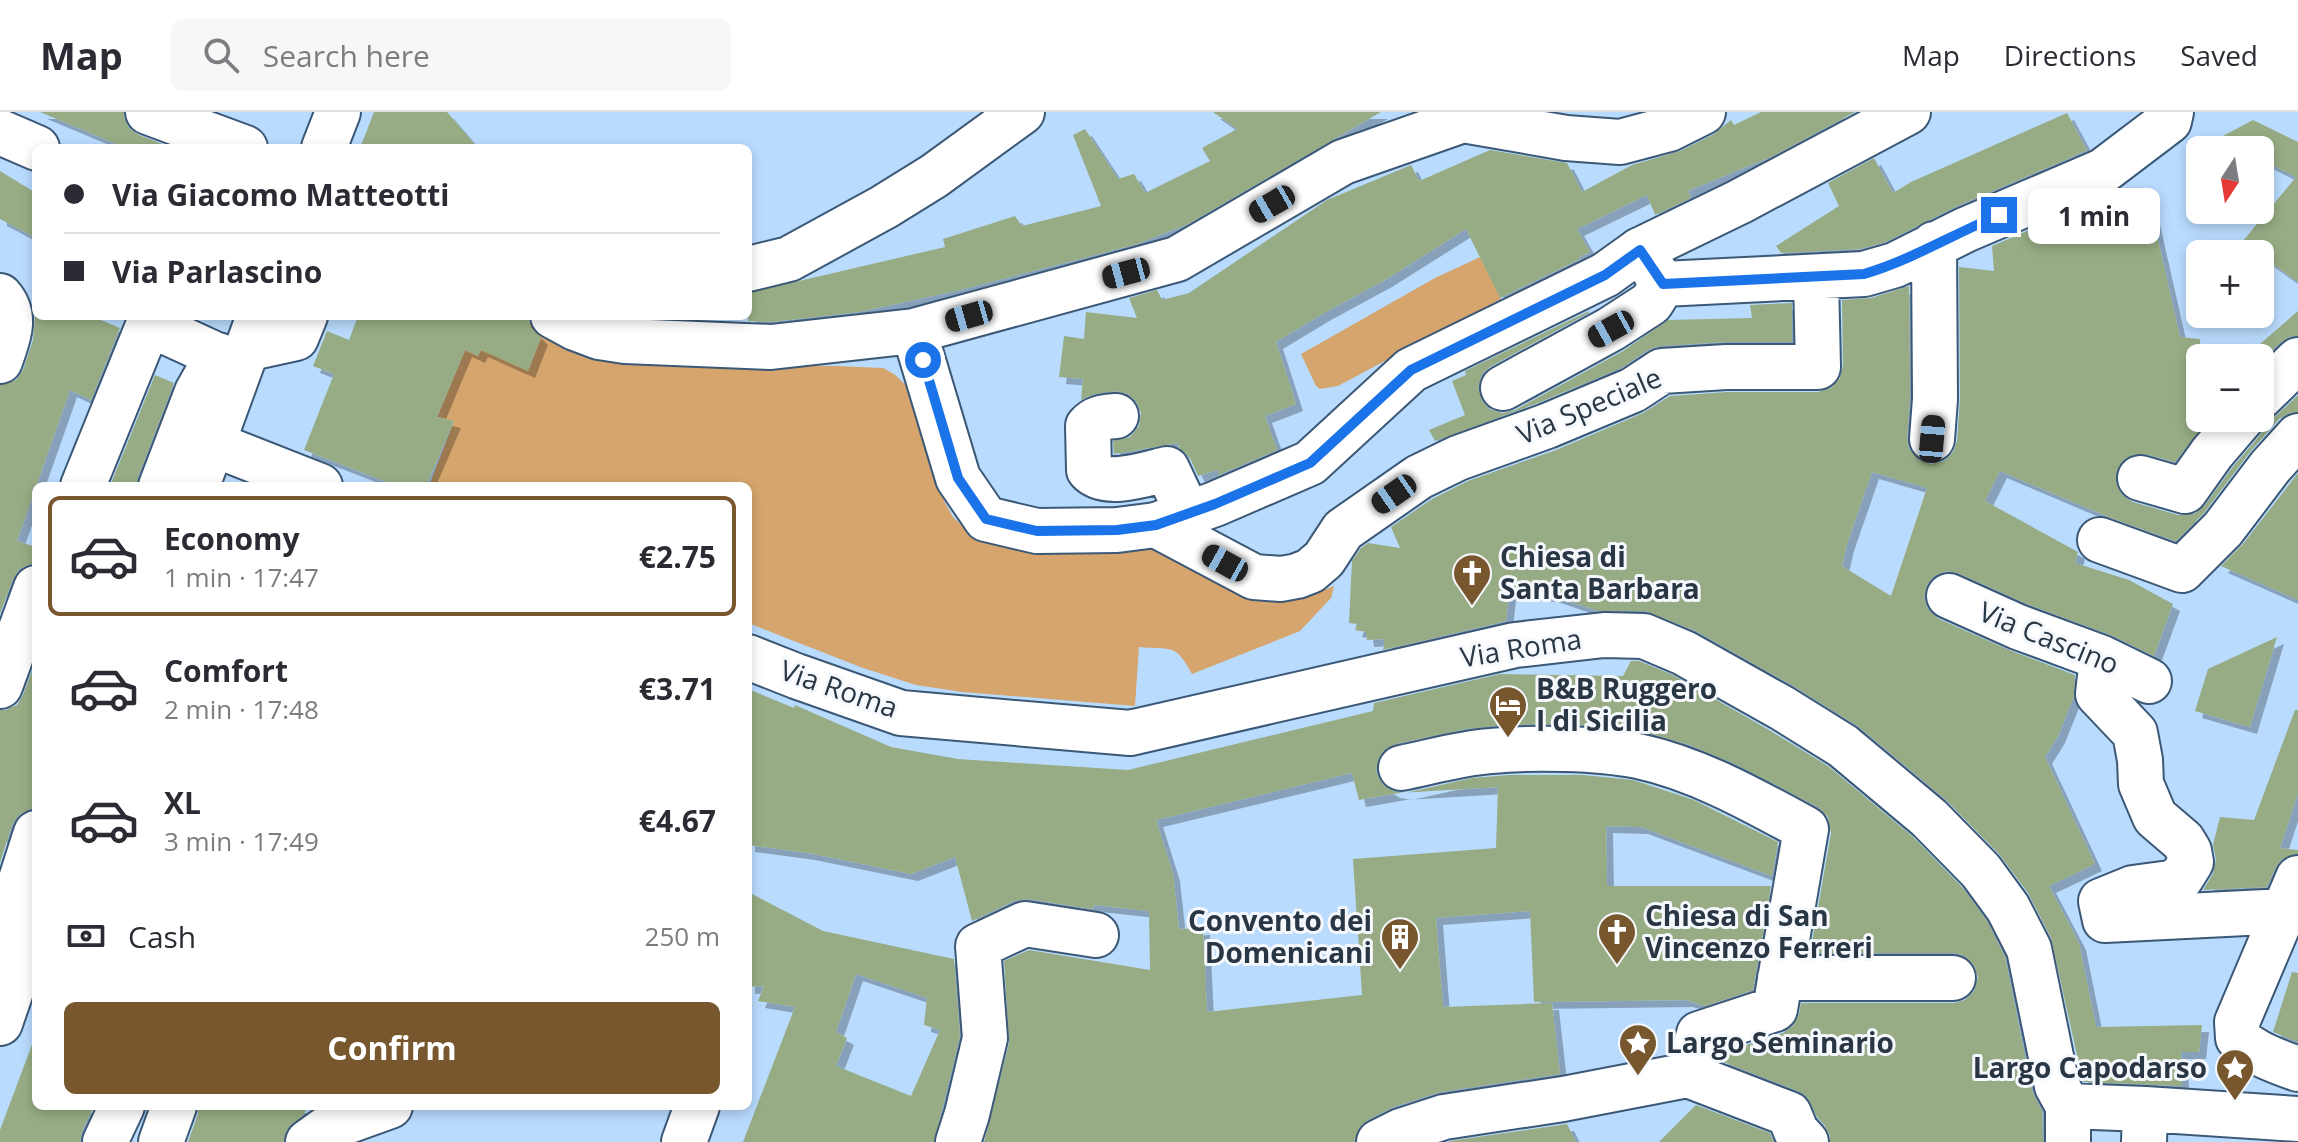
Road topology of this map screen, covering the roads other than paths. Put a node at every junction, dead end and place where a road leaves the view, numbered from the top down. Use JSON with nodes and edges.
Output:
{"nodes":[{"id":1,"x":148,"y":112,"type":"edge"},
{"id":2,"x":338,"y":112,"type":"edge"},
{"id":3,"x":1022,"y":112,"type":"edge"},
{"id":4,"x":1703,"y":112,"type":"edge"},
{"id":5,"x":1908,"y":112,"type":"edge"},
{"id":6,"x":2171,"y":112,"type":"edge"},
{"id":7,"x":1485,"y":118,"type":"edge"},
{"id":8,"x":0,"y":132,"type":"edge"},
{"id":9,"x":221,"y":136,"type":"edge"},
{"id":10,"x":326,"y":144,"type":"edge"},
{"id":11,"x":32,"y":146,"type":"edge"},
{"id":12,"x":1934,"y":244,"type":"junction"},
{"id":13,"x":1652,"y":267,"type":"junction"},
{"id":14,"x":752,"y":268,"type":"edge"},
{"id":15,"x":1816,"y":278,"type":"junction"},
{"id":16,"x":0,"y":296,"type":"edge"},
{"id":17,"x":150,"y":320,"type":"edge"},
{"id":18,"x":303,"y":320,"type":"edge"},
{"id":19,"x":560,"y":320,"type":"edge"},
{"id":20,"x":914,"y":331,"type":"junction"},
{"id":21,"x":241,"y":346,"type":"edge"},
{"id":22,"x":2298,"y":360,"type":"edge"},
{"id":23,"x":0,"y":361,"type":"edge"},
{"id":24,"x":2274,"y":383,"type":"edge"},
{"id":25,"x":1503,"y":388,"type":"dead end"},
{"id":26,"x":1116,"y":416,"type":"dead end"},
{"id":27,"x":2230,"y":432,"type":"edge"},
{"id":28,"x":2298,"y":436,"type":"edge"},
{"id":29,"x":1932,"y":439,"type":"dead end"},
{"id":30,"x":213,"y":444,"type":"junction"},
{"id":31,"x":2140,"y":478,"type":"dead end"},
{"id":32,"x":85,"y":482,"type":"edge"},
{"id":33,"x":163,"y":482,"type":"edge"},
{"id":34,"x":199,"y":482,"type":"edge"},
{"id":35,"x":310,"y":482,"type":"edge"},
{"id":36,"x":2185,"y":491,"type":"junction"},
{"id":37,"x":1172,"y":519,"type":"junction"},
{"id":38,"x":2223,"y":529,"type":"junction"},
{"id":39,"x":2100,"y":540,"type":"dead end"},
{"id":40,"x":1949,"y":596,"type":"dead end"},
{"id":41,"x":32,"y":599,"type":"edge"},
{"id":42,"x":2102,"y":658,"type":"junction"},
{"id":43,"x":752,"y":659,"type":"edge"},
{"id":44,"x":2149,"y":681,"type":"dead end"},
{"id":45,"x":0,"y":686,"type":"edge"},
{"id":46,"x":1401,"y":768,"type":"dead end"},
{"id":47,"x":32,"y":845,"type":"edge"},
{"id":48,"x":2292,"y":894,"type":"edge"},
{"id":49,"x":32,"y":929,"type":"edge"},
{"id":50,"x":1096,"y":935,"type":"dead end"},
{"id":51,"x":1801,"y":978,"type":"junction"},
{"id":52,"x":1953,"y":978,"type":"dead end"},
{"id":53,"x":5,"y":1006,"type":"edge"},
{"id":54,"x":2298,"y":1069,"type":"edge"},
{"id":55,"x":1700,"y":1079,"type":"junction"},
{"id":56,"x":120,"y":1110,"type":"edge"},
{"id":57,"x":173,"y":1110,"type":"edge"},
{"id":58,"x":379,"y":1110,"type":"edge"},
{"id":59,"x":696,"y":1110,"type":"edge"},
{"id":60,"x":2298,"y":1119,"type":"edge"},
{"id":61,"x":2154,"y":1121,"type":"edge"},
{"id":62,"x":2068,"y":1124,"type":"edge"},
{"id":63,"x":1448,"y":1129,"type":"edge"},
{"id":64,"x":105,"y":1142,"type":"edge"},
{"id":65,"x":161,"y":1142,"type":"edge"},
{"id":66,"x":308,"y":1142,"type":"edge"},
{"id":67,"x":684,"y":1142,"type":"edge"},
{"id":68,"x":958,"y":1142,"type":"edge"},
{"id":69,"x":1379,"y":1142,"type":"edge"},
{"id":70,"x":1806,"y":1142,"type":"edge"}],
"edges":[{"from":1,"to":9,"type":"street"},
{"from":2,"to":10,"type":"street"},
{"from":3,"to":14,"type":"street"},
{"from":4,"to":7,"type":"street"},
{"from":5,"to":13,"type":"street"},
{"from":6,"to":12,"type":"street"},
{"from":7,"to":20,"type":"street"},
{"from":8,"to":11,"type":"street"},
{"from":12,"to":15,"type":"street"},
{"from":12,"to":29,"type":"street"},
{"from":13,"to":15,"type":"street"},
{"from":13,"to":25,"type":"street"},
{"from":13,"to":37,"type":"street"},
{"from":15,"to":37,"type":"street","name":"Via Speciale"},
{"from":16,"to":23,"type":"street"},
{"from":17,"to":21,"type":"street"},
{"from":17,"to":32,"type":"street"},
{"from":18,"to":21,"type":"street"},
{"from":19,"to":20,"type":"street"},
{"from":20,"to":37,"type":"street"},
{"from":21,"to":30,"type":"street"},
{"from":21,"to":33,"type":"street"},
{"from":22,"to":24,"type":"street"},
{"from":26,"to":37,"type":"street"},
{"from":27,"to":36,"type":"street"},
{"from":28,"to":38,"type":"street"},
{"from":30,"to":34,"type":"street"},
{"from":30,"to":35,"type":"street"},
{"from":31,"to":36,"type":"street"},
{"from":36,"to":38,"type":"street"},
{"from":38,"to":39,"type":"street"},
{"from":40,"to":42,"type":"street","name":"Via Cascino"},
{"from":41,"to":45,"type":"street"},
{"from":42,"to":44,"type":"street","name":"Via Cascino"},
{"from":42,"to":48,"type":"street"},
{"from":43,"to":62,"type":"street","name":"Via Roma"},
{"from":46,"to":51,"type":"street"},
{"from":47,"to":53,"type":"street"},
{"from":48,"to":54,"type":"street"},
{"from":49,"to":53,"type":"street"},
{"from":50,"to":68,"type":"street"},
{"from":51,"to":52,"type":"street"},
{"from":51,"to":55,"type":"street"},
{"from":55,"to":63,"type":"street"},
{"from":55,"to":70,"type":"street"},
{"from":56,"to":64,"type":"street"},
{"from":57,"to":65,"type":"street"},
{"from":58,"to":66,"type":"street"},
{"from":59,"to":67,"type":"street"},
{"from":60,"to":61,"type":"street"},
{"from":61,"to":62,"type":"street"},
{"from":63,"to":69,"type":"street"}]}
